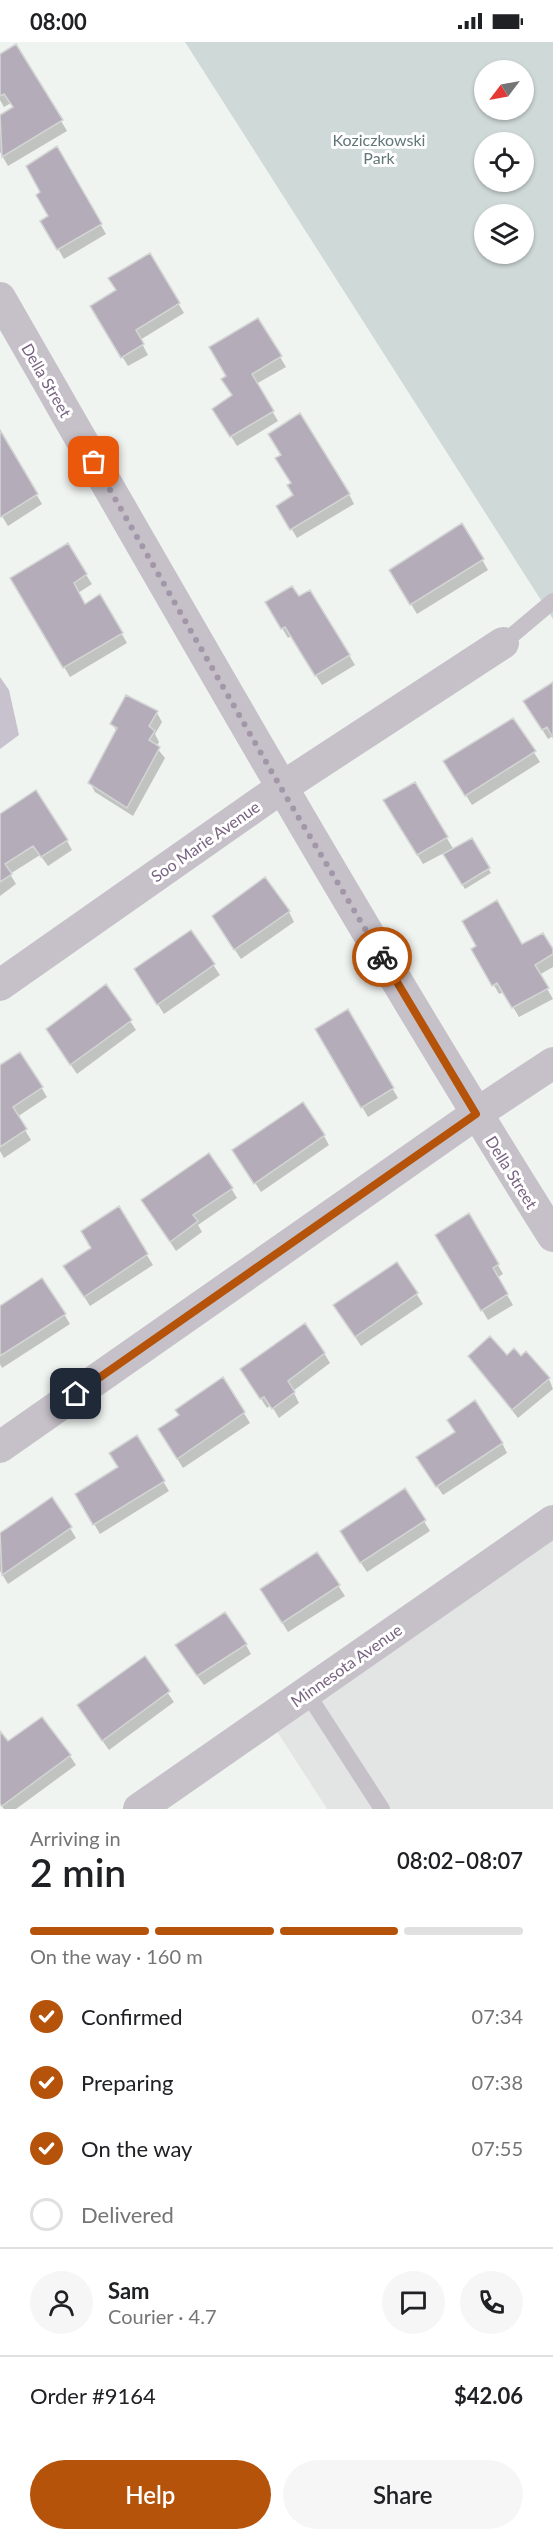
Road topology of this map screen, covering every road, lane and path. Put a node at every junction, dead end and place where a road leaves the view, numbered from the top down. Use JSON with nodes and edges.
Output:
{"nodes":[{"id":1,"x":0,"y":298,"type":"edge"},
{"id":2,"x":553,"y":601,"type":"edge"},
{"id":3,"x":503,"y":643,"type":"joint"},
{"id":4,"x":281,"y":788,"type":"junction"},
{"id":5,"x":0,"y":985,"type":"edge"},
{"id":6,"x":553,"y":1063,"type":"edge"},
{"id":7,"x":476,"y":1114,"type":"junction"},
{"id":8,"x":553,"y":1236,"type":"edge"},
{"id":9,"x":0,"y":1447,"type":"edge"},
{"id":10,"x":553,"y":1521,"type":"edge"},
{"id":11,"x":307,"y":1693,"type":"junction"},
{"id":12,"x":139,"y":1809,"type":"edge"},
{"id":13,"x":382,"y":1809,"type":"edge"}],
"edges":[{"from":1,"to":4,"type":"street","name":"Della Street"},
{"from":2,"to":3,"type":"lane"},
{"from":3,"to":4,"type":"street","name":"Soo Marie Avenue"},
{"from":4,"to":5,"type":"street","name":"Soo Marie Avenue"},
{"from":4,"to":7,"type":"street","name":"Della Street"},
{"from":6,"to":7,"type":"street"},
{"from":7,"to":8,"type":"street","name":"Della Street"},
{"from":7,"to":9,"type":"street"},
{"from":10,"to":11,"type":"street","name":"Minnesota Avenue"},
{"from":11,"to":12,"type":"street","name":"Minnesota Avenue"},
{"from":11,"to":13,"type":"lane"}]}
